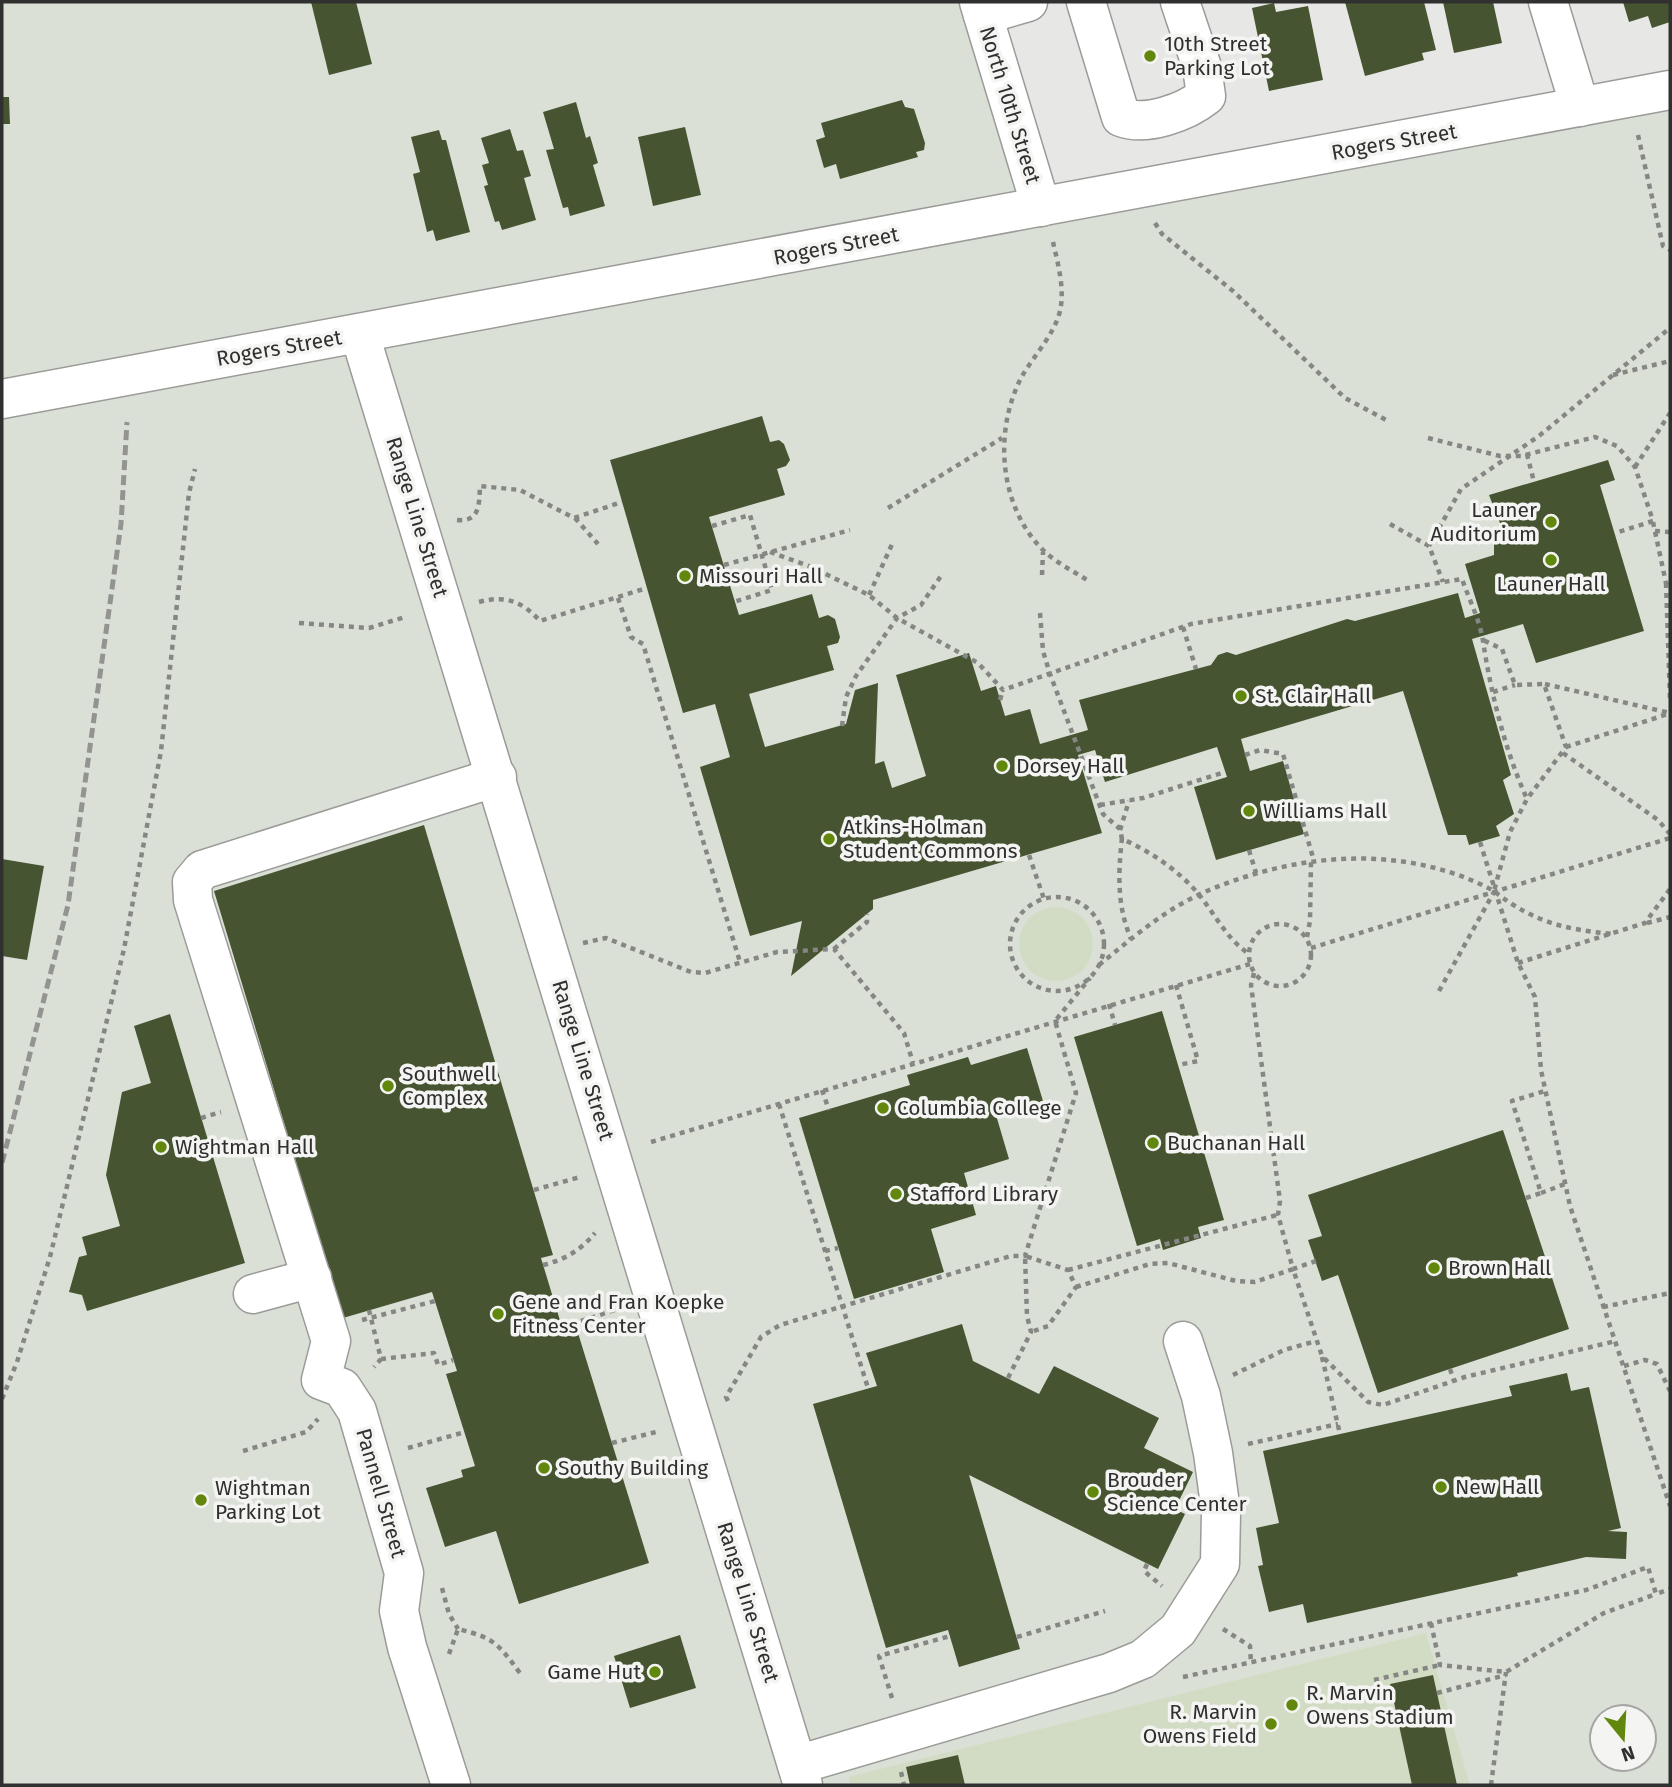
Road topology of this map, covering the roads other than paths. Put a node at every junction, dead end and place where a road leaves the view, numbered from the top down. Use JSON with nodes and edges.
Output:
{"nodes":[{"id":1,"x":1028,"y":2,"type":"edge"},
{"id":2,"x":1086,"y":2,"type":"edge"},
{"id":3,"x":1180,"y":2,"type":"edge"},
{"id":4,"x":1548,"y":2,"type":"edge"},
{"id":5,"x":981,"y":8,"type":"edge"},
{"id":6,"x":1670,"y":90,"type":"edge"},
{"id":7,"x":1580,"y":107,"type":"junction"},
{"id":8,"x":1047,"y":224,"type":"junction"},
{"id":9,"x":360,"y":335,"type":"junction"},
{"id":10,"x":2,"y":399,"type":"edge"},
{"id":11,"x":498,"y":777,"type":"junction"},
{"id":12,"x":312,"y":1278,"type":"junction"},
{"id":13,"x":253,"y":1294,"type":"dead end"},
{"id":14,"x":1183,"y":1341,"type":"dead end"},
{"id":15,"x":800,"y":1775,"type":"edge"},
{"id":16,"x":451,"y":1785,"type":"edge"}],
"edges":[{"from":1,"to":5,"type":"street"},
{"from":2,"to":3,"type":"street"},
{"from":4,"to":7,"type":"street"},
{"from":5,"to":8,"type":"street","name":"North 10th Street"},
{"from":6,"to":7,"type":"street","name":"Rogers Street"},
{"from":7,"to":8,"type":"street","name":"Rogers Street"},
{"from":8,"to":9,"type":"street","name":"Rogers Street"},
{"from":9,"to":10,"type":"street","name":"Rogers Street"},
{"from":9,"to":11,"type":"street","name":"Range Line Street"},
{"from":11,"to":12,"type":"street"},
{"from":11,"to":15,"type":"street","name":"Range Line Street"},
{"from":12,"to":13,"type":"street"},
{"from":12,"to":16,"type":"street","name":"Pannell Street"},
{"from":14,"to":15,"type":"street"}]}
